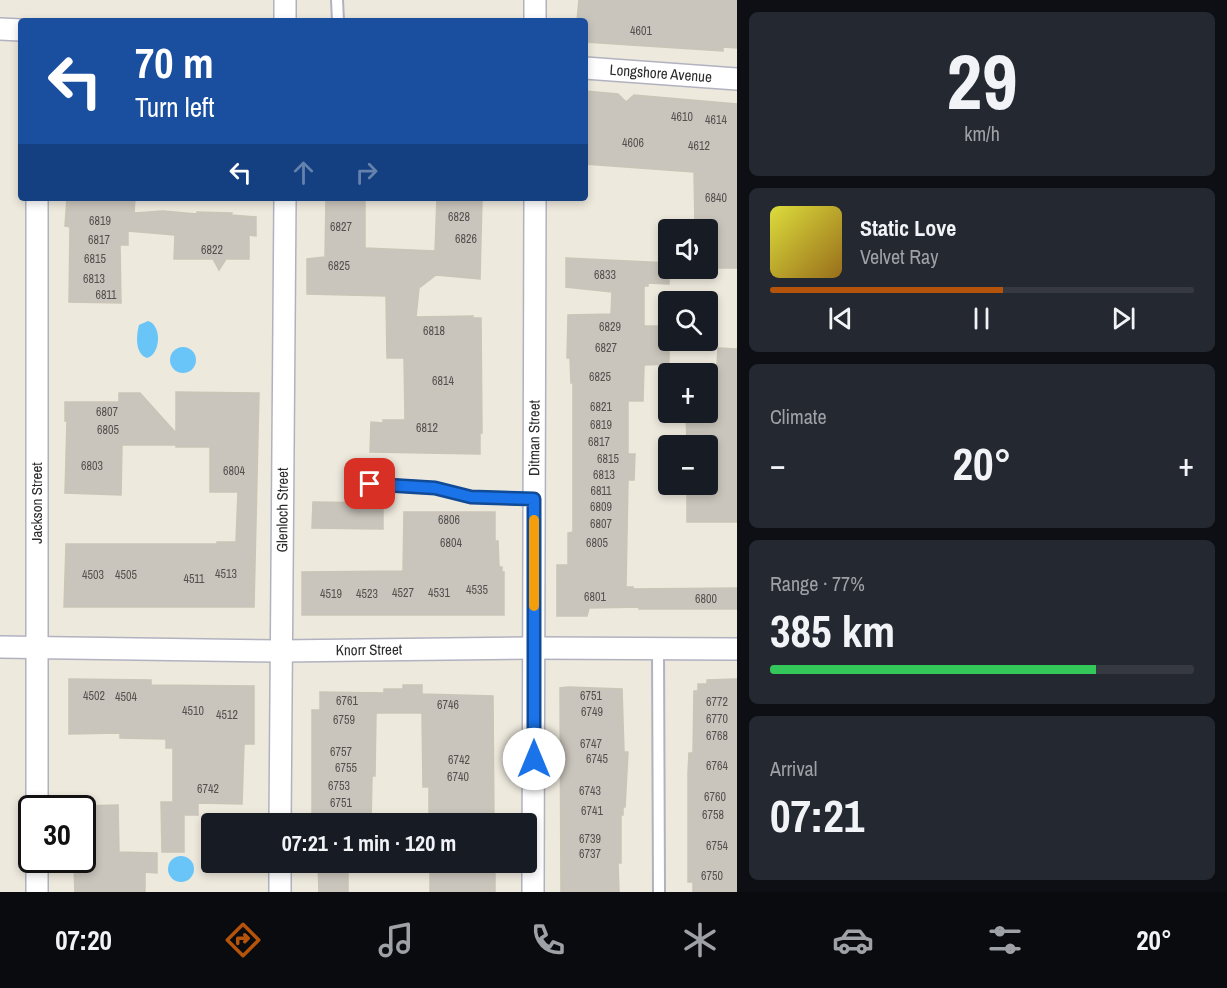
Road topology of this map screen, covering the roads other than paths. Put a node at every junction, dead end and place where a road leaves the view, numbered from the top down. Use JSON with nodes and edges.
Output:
{"nodes":[{"id":1,"x":285,"y":0,"type":"edge"},
{"id":2,"x":337,"y":0,"type":"edge"},
{"id":3,"x":535,"y":0,"type":"edge"},
{"id":4,"x":285,"y":18,"type":"edge"},
{"id":5,"x":338,"y":18,"type":"edge"},
{"id":6,"x":535,"y":18,"type":"edge"},
{"id":7,"x":0,"y":29,"type":"edge"},
{"id":8,"x":18,"y":30,"type":"edge"},
{"id":9,"x":588,"y":68,"type":"edge"},
{"id":10,"x":736,"y":79,"type":"edge"},
{"id":11,"x":37,"y":201,"type":"edge"},
{"id":12,"x":285,"y":201,"type":"edge"},
{"id":13,"x":535,"y":201,"type":"edge"},
{"id":14,"x":370,"y":484,"type":"dead end"},
{"id":15,"x":534,"y":499,"type":"junction"},
{"id":16,"x":0,"y":647,"type":"edge"},
{"id":17,"x":37,"y":647,"type":"junction"},
{"id":18,"x":534,"y":648,"type":"junction"},
{"id":19,"x":658,"y":648,"type":"junction"},
{"id":20,"x":736,"y":649,"type":"edge"},
{"id":21,"x":280,"y":651,"type":"junction"},
{"id":22,"x":37,"y":795,"type":"edge"},
{"id":23,"x":280,"y":813,"type":"edge"},
{"id":24,"x":37,"y":873,"type":"edge"},
{"id":25,"x":280,"y":873,"type":"edge"},
{"id":26,"x":37,"y":892,"type":"edge"},
{"id":27,"x":280,"y":892,"type":"edge"},
{"id":28,"x":533,"y":892,"type":"edge"},
{"id":29,"x":659,"y":892,"type":"edge"}],
"edges":[{"from":1,"to":4,"type":"street"},
{"from":2,"to":5,"type":"lane"},
{"from":3,"to":6,"type":"street"},
{"from":7,"to":8,"type":"street"},
{"from":9,"to":10,"type":"street","name":"Longshore Avenue"},
{"from":11,"to":17,"type":"street","name":"Jackson Street"},
{"from":12,"to":21,"type":"street","name":"Glenloch Street"},
{"from":13,"to":15,"type":"street","name":"Ditman Street"},
{"from":14,"to":15,"type":"lane"},
{"from":15,"to":18,"type":"street","name":"Ditman Street"},
{"from":16,"to":17,"type":"street","name":"Knorr Street"},
{"from":17,"to":21,"type":"street","name":"Knorr Street"},
{"from":17,"to":22,"type":"street","name":"Jackson Street"},
{"from":18,"to":19,"type":"street","name":"Knorr Street"},
{"from":18,"to":21,"type":"street","name":"Knorr Street"},
{"from":18,"to":28,"type":"street","name":"Ditman Street"},
{"from":19,"to":20,"type":"street","name":"Knorr Street"},
{"from":19,"to":29,"type":"lane"},
{"from":21,"to":23,"type":"street","name":"Glenloch Street"},
{"from":24,"to":26,"type":"street"},
{"from":25,"to":27,"type":"street"}]}
